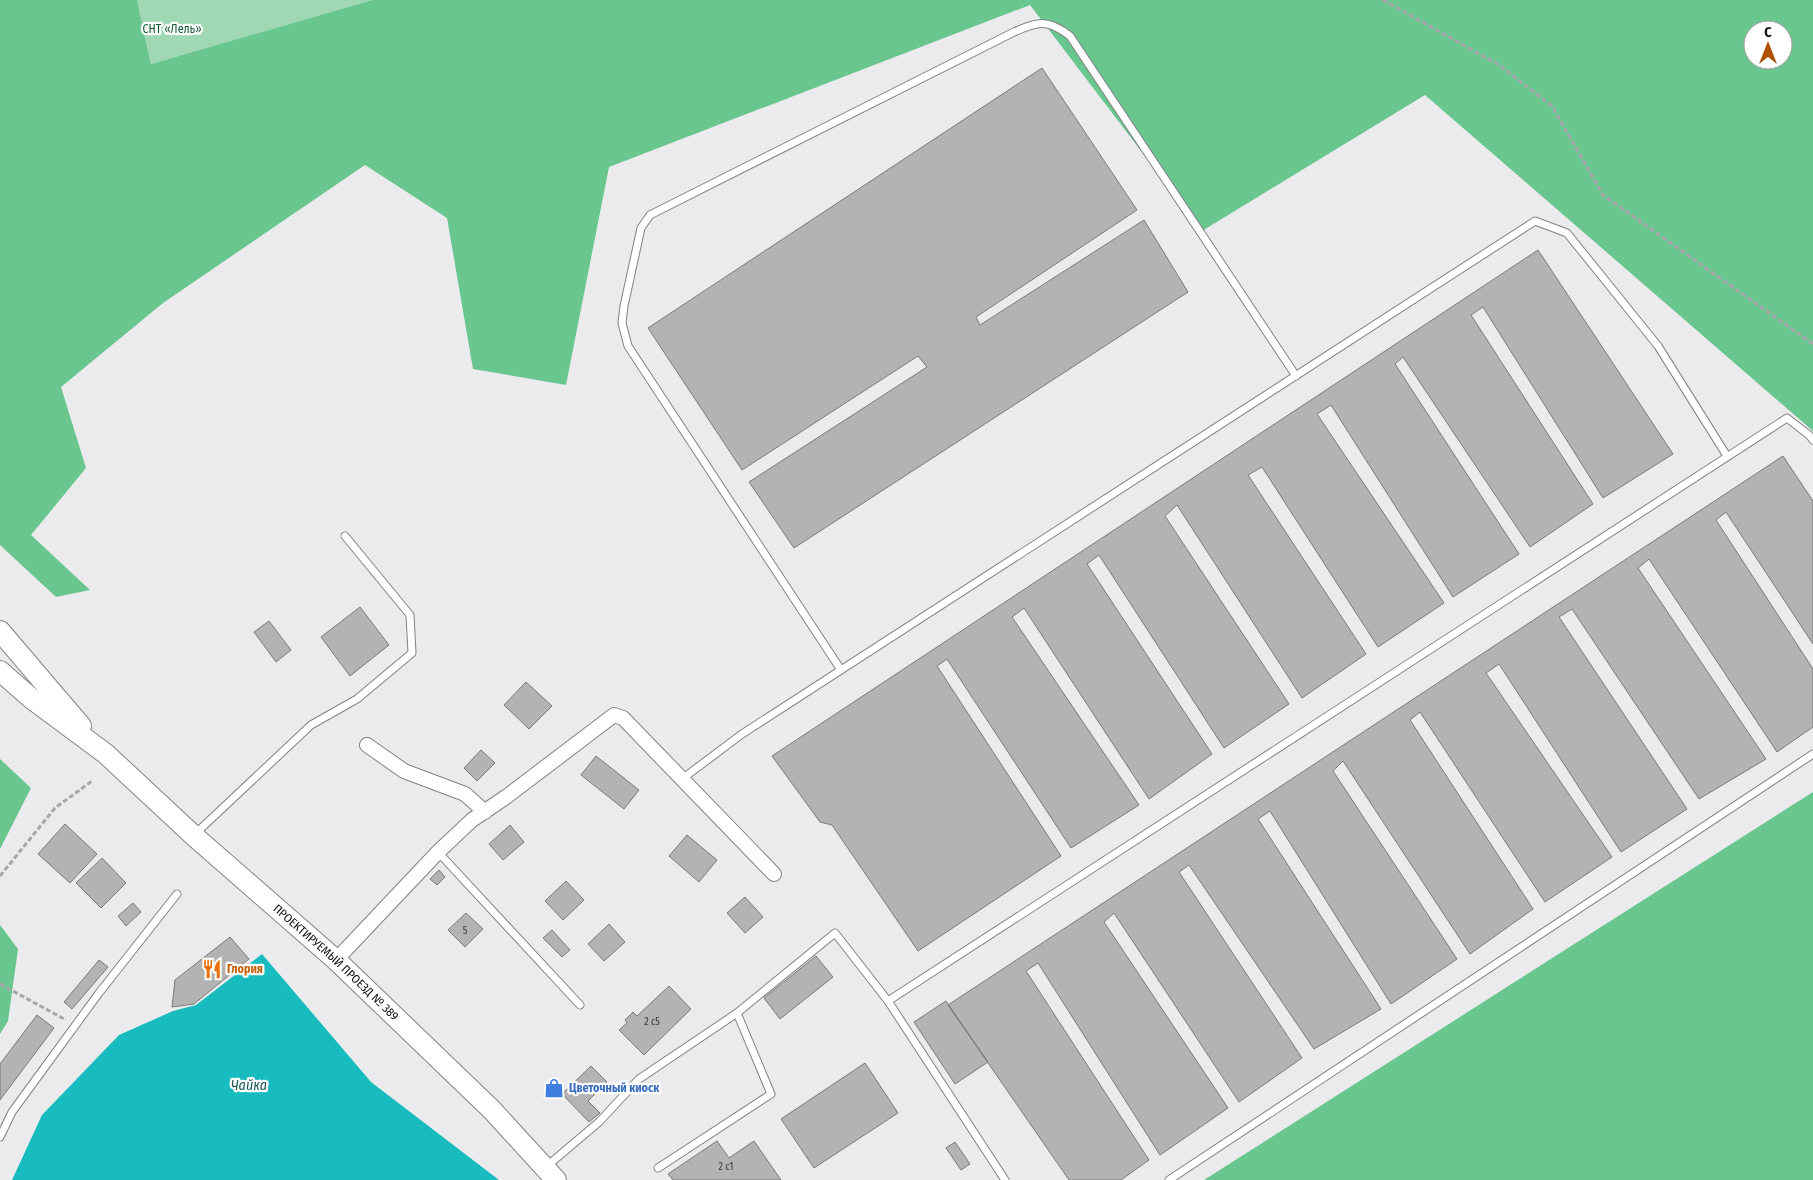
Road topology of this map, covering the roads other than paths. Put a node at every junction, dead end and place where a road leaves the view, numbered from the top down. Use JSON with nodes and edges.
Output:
{"nodes":[{"id":1,"x":1296,"y":376,"type":"junction"},
{"id":2,"x":1813,"y":440,"type":"edge"},
{"id":3,"x":1727,"y":456,"type":"junction"},
{"id":4,"x":346,"y":536,"type":"dead end"},
{"id":5,"x":0,"y":632,"type":"edge"},
{"id":6,"x":841,"y":670,"type":"junction"},
{"id":7,"x":0,"y":671,"type":"edge"},
{"id":8,"x":367,"y":745,"type":"dead end"},
{"id":9,"x":106,"y":754,"type":"junction"},
{"id":10,"x":1813,"y":754,"type":"edge"},
{"id":11,"x":682,"y":779,"type":"junction"},
{"id":12,"x":485,"y":812,"type":"junction"},
{"id":13,"x":194,"y":836,"type":"junction"},
{"id":14,"x":438,"y":852,"type":"junction"},
{"id":15,"x":774,"y":874,"type":"dead end"},
{"id":16,"x":177,"y":894,"type":"dead end"},
{"id":17,"x":336,"y":960,"type":"junction"},
{"id":18,"x":888,"y":1001,"type":"junction"},
{"id":19,"x":580,"y":1005,"type":"dead end"},
{"id":20,"x":737,"y":1013,"type":"junction"},
{"id":21,"x":0,"y":1137,"type":"edge"},
{"id":22,"x":658,"y":1168,"type":"dead end"},
{"id":23,"x":550,"y":1174,"type":"edge"},
{"id":24,"x":1005,"y":1180,"type":"edge"},
{"id":25,"x":1169,"y":1180,"type":"edge"}],
"edges":[{"from":1,"to":3,"type":"lane"},
{"from":1,"to":6,"type":"lane"},
{"from":1,"to":6,"type":"lane"},
{"from":2,"to":3,"type":"lane"},
{"from":3,"to":18,"type":"lane"},
{"from":4,"to":13,"type":"lane"},
{"from":5,"to":9,"type":"main road","name":"ПРОЕКТИРУЕМЫЙ ПРОЕЗД № 389"},
{"from":6,"to":11,"type":"lane"},
{"from":7,"to":9,"type":"main road","name":"ПРОЕКТИРУЕМЫЙ ПРОЕЗД № 389"},
{"from":8,"to":12,"type":"street"},
{"from":9,"to":13,"type":"main road","name":"ПРОЕКТИРУЕМЫЙ ПРОЕЗД № 389"},
{"from":10,"to":25,"type":"lane"},
{"from":11,"to":12,"type":"street"},
{"from":11,"to":15,"type":"street"},
{"from":12,"to":14,"type":"street"},
{"from":13,"to":17,"type":"main road","name":"ПРОЕКТИРУЕМЫЙ ПРОЕЗД № 389"},
{"from":14,"to":17,"type":"street"},
{"from":14,"to":19,"type":"lane"},
{"from":16,"to":21,"type":"lane"},
{"from":17,"to":23,"type":"main road","name":"ПРОЕКТИРУЕМЫЙ ПРОЕЗД № 389"},
{"from":18,"to":20,"type":"lane"},
{"from":18,"to":24,"type":"lane"},
{"from":20,"to":22,"type":"lane"},
{"from":20,"to":23,"type":"lane"}]}
